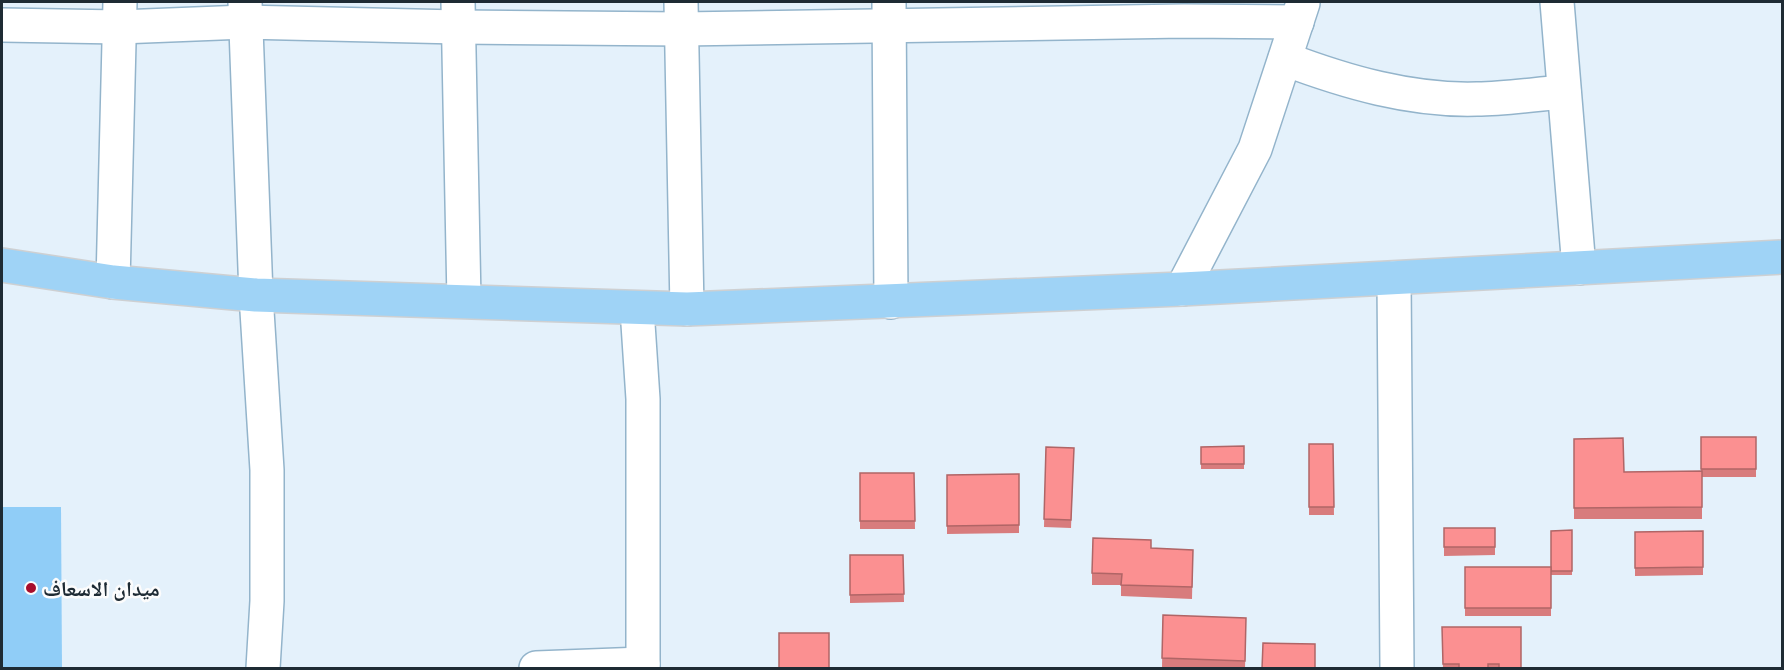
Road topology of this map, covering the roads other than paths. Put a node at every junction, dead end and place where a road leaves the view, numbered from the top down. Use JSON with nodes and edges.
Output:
{"nodes":[{"id":1,"x":1557,"y":2,"type":"edge"},
{"id":2,"x":245,"y":12,"type":"edge"},
{"id":3,"x":1101,"y":12,"type":"edge"},
{"id":4,"x":1300,"y":12,"type":"edge"},
{"id":5,"x":120,"y":14,"type":"edge"},
{"id":6,"x":458,"y":14,"type":"edge"},
{"id":7,"x":889,"y":14,"type":"edge"},
{"id":8,"x":682,"y":15,"type":"edge"},
{"id":9,"x":2,"y":25,"type":"edge"},
{"id":10,"x":1285,"y":59,"type":"junction"},
{"id":11,"x":1564,"y":92,"type":"junction"},
{"id":12,"x":1782,"y":257,"type":"edge"},
{"id":13,"x":2,"y":265,"type":"edge"},
{"id":14,"x":1579,"y":268,"type":"junction"},
{"id":15,"x":1394,"y":278,"type":"junction"},
{"id":16,"x":113,"y":282,"type":"junction"},
{"id":17,"x":1182,"y":289,"type":"junction"},
{"id":18,"x":256,"y":295,"type":"junction"},
{"id":19,"x":464,"y":302,"type":"junction"},
{"id":20,"x":891,"y":302,"type":"junction"},
{"id":21,"x":637,"y":309,"type":"junction"},
{"id":22,"x":687,"y":309,"type":"junction"},
{"id":23,"x":643,"y":666,"type":"edge"},
{"id":24,"x":263,"y":669,"type":"edge"},
{"id":25,"x":536,"y":669,"type":"edge"},
{"id":26,"x":1397,"y":669,"type":"edge"}],
"edges":[{"from":1,"to":11,"type":"street"},
{"from":2,"to":5,"type":"street"},
{"from":2,"to":6,"type":"street"},
{"from":2,"to":18,"type":"street"},
{"from":3,"to":4,"type":"street"},
{"from":3,"to":7,"type":"street"},
{"from":4,"to":10,"type":"street"},
{"from":5,"to":9,"type":"street"},
{"from":5,"to":16,"type":"street"},
{"from":6,"to":8,"type":"street"},
{"from":6,"to":19,"type":"street"},
{"from":7,"to":8,"type":"street"},
{"from":7,"to":20,"type":"street"},
{"from":8,"to":22,"type":"street"},
{"from":10,"to":11,"type":"street"},
{"from":10,"to":17,"type":"street"},
{"from":11,"to":14,"type":"street"},
{"from":12,"to":14,"type":"highway"},
{"from":13,"to":16,"type":"highway"},
{"from":14,"to":15,"type":"highway"},
{"from":15,"to":17,"type":"highway"},
{"from":15,"to":26,"type":"street"},
{"from":16,"to":18,"type":"highway"},
{"from":17,"to":20,"type":"highway"},
{"from":18,"to":19,"type":"highway"},
{"from":18,"to":24,"type":"street"},
{"from":19,"to":21,"type":"highway"},
{"from":20,"to":22,"type":"highway"},
{"from":21,"to":22,"type":"highway"},
{"from":21,"to":23,"type":"street"},
{"from":23,"to":25,"type":"street"}]}
